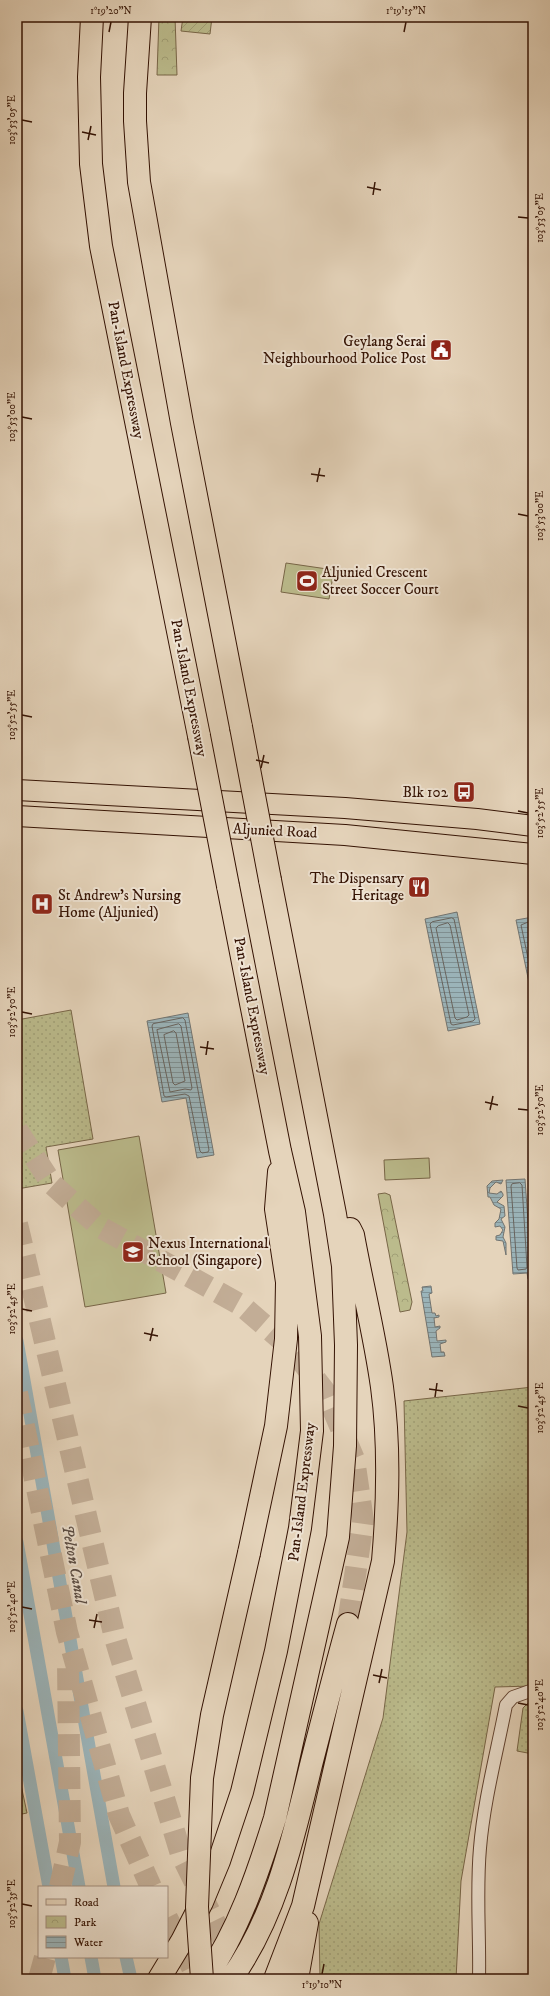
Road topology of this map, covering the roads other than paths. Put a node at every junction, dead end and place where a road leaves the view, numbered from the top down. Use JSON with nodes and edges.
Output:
{"nodes":[{"id":1,"x":92,"y":17,"type":"edge"},
{"id":2,"x":140,"y":17,"type":"edge"},
{"id":3,"x":17,"y":790,"type":"edge"},
{"id":4,"x":17,"y":816,"type":"edge"},
{"id":5,"x":533,"y":826,"type":"edge"},
{"id":6,"x":533,"y":854,"type":"edge"},
{"id":7,"x":335,"y":1214,"type":"junction"},
{"id":8,"x":287,"y":1222,"type":"junction"},
{"id":9,"x":348,"y":1624,"type":"tunnel mouth"},
{"id":10,"x":533,"y":1690,"type":"edge"},
{"id":11,"x":303,"y":1906,"type":"junction"},
{"id":12,"x":159,"y":1979,"type":"edge"},
{"id":13,"x":204,"y":1979,"type":"edge"},
{"id":14,"x":231,"y":1979,"type":"edge"},
{"id":15,"x":275,"y":1979,"type":"edge"},
{"id":16,"x":297,"y":1979,"type":"edge"},
{"id":17,"x":479,"y":1979,"type":"edge"}],
"edges":[{"from":1,"to":8,"type":"highway","name":"Pan-Island Expressway","bridge":true},
{"from":2,"to":7,"type":"highway","bridge":true},
{"from":3,"to":5,"type":"main road","name":"Aljunied Road"},
{"from":4,"to":6,"type":"main road","name":"Aljunied Road"},
{"from":7,"to":11,"type":"highway"},
{"from":7,"to":13,"type":"highway"},
{"from":8,"to":12,"type":"highway","name":"Pan-Island Expressway"},
{"from":8,"to":13,"type":"highway","bridge":true},
{"from":9,"to":14,"type":"highway"},
{"from":10,"to":17,"type":"street"},
{"from":11,"to":15,"type":"highway"},
{"from":11,"to":16,"type":"highway"}]}
